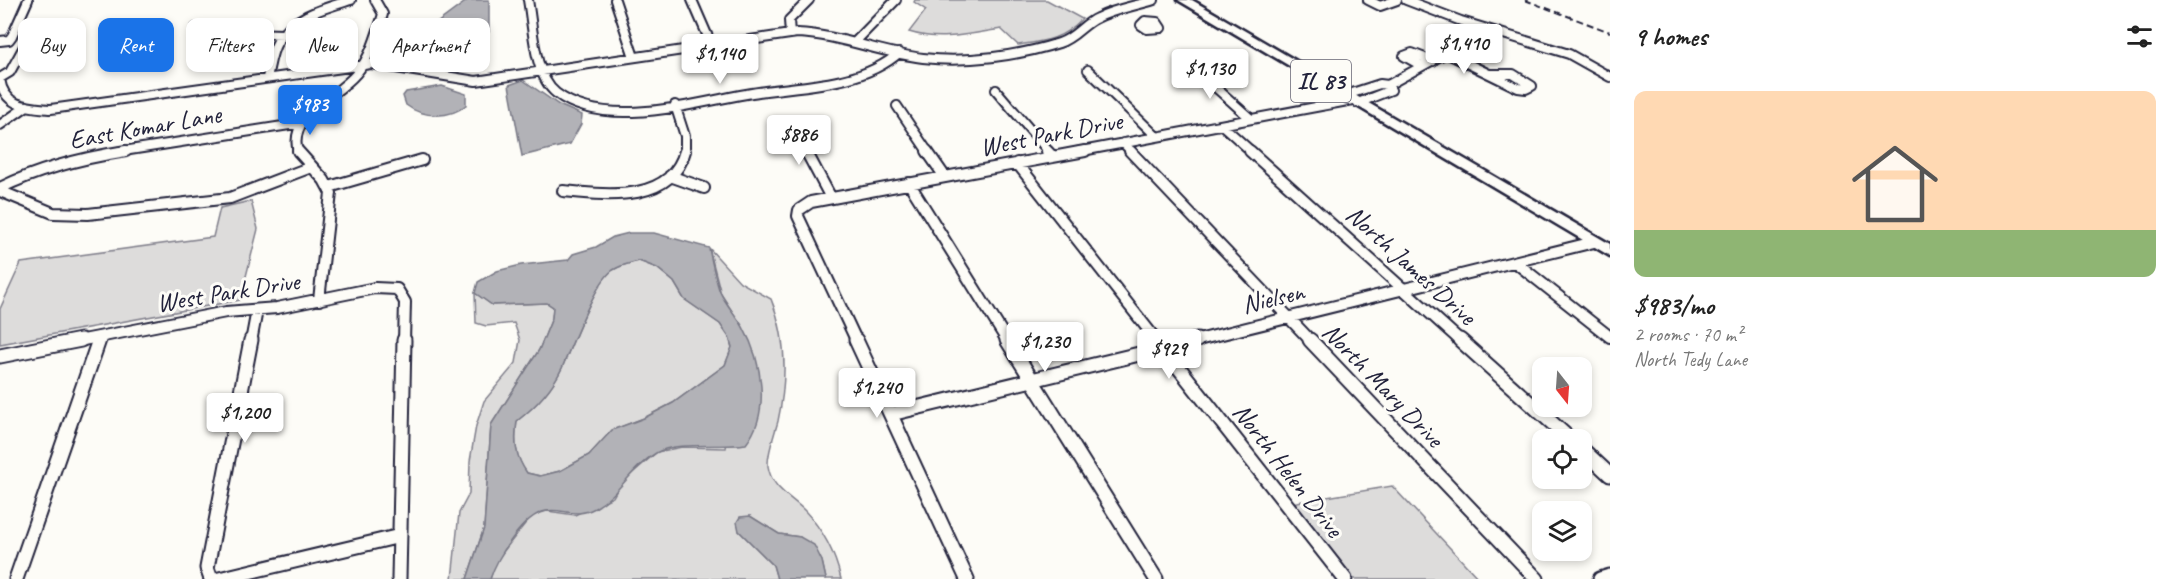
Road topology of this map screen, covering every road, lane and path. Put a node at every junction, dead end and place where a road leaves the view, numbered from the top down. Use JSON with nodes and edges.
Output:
{"nodes":[{"id":1,"x":28,"y":0,"type":"edge"},
{"id":2,"x":351,"y":0,"type":"edge"},
{"id":3,"x":375,"y":0,"type":"edge"},
{"id":4,"x":531,"y":0,"type":"edge"},
{"id":5,"x":615,"y":0,"type":"edge"},
{"id":6,"x":692,"y":0,"type":"edge"},
{"id":7,"x":808,"y":0,"type":"edge"},
{"id":8,"x":896,"y":0,"type":"edge"},
{"id":9,"x":1154,"y":0,"type":"edge"},
{"id":10,"x":1184,"y":0,"type":"edge"},
{"id":11,"x":1368,"y":0,"type":"edge"},
{"id":12,"x":1397,"y":0,"type":"edge"},
{"id":13,"x":1406,"y":0,"type":"edge"},
{"id":14,"x":1125,"y":8,"type":"junction"},
{"id":15,"x":1145,"y":21,"type":"dead end"},
{"id":16,"x":1470,"y":24,"type":"junction"},
{"id":17,"x":274,"y":34,"type":"edge"},
{"id":18,"x":284,"y":34,"type":"junction"},
{"id":19,"x":790,"y":34,"type":"junction"},
{"id":20,"x":0,"y":41,"type":"edge"},
{"id":21,"x":855,"y":42,"type":"junction"},
{"id":22,"x":712,"y":45,"type":"junction"},
{"id":23,"x":899,"y":53,"type":"junction"},
{"id":24,"x":1446,"y":53,"type":"junction"},
{"id":25,"x":634,"y":57,"type":"junction"},
{"id":26,"x":18,"y":58,"type":"edge"},
{"id":27,"x":1186,"y":61,"type":"dead end"},
{"id":28,"x":1433,"y":61,"type":"junction"},
{"id":29,"x":361,"y":65,"type":"junction"},
{"id":30,"x":1422,"y":66,"type":"junction"},
{"id":31,"x":1088,"y":70,"type":"dead end"},
{"id":32,"x":541,"y":72,"type":"junction"},
{"id":33,"x":1491,"y":74,"type":"dead end"},
{"id":34,"x":1610,"y":77,"type":"edge"},
{"id":35,"x":0,"y":78,"type":"edge"},
{"id":36,"x":267,"y":78,"type":"junction"},
{"id":37,"x":1389,"y":85,"type":"junction"},
{"id":38,"x":996,"y":90,"type":"dead end"},
{"id":39,"x":1352,"y":99,"type":"junction"},
{"id":40,"x":675,"y":105,"type":"junction"},
{"id":41,"x":27,"y":106,"type":"junction"},
{"id":42,"x":897,"y":106,"type":"dead end"},
{"id":43,"x":1251,"y":119,"type":"junction"},
{"id":44,"x":791,"y":121,"type":"dead end"},
{"id":45,"x":302,"y":123,"type":"junction"},
{"id":46,"x":1222,"y":125,"type":"junction"},
{"id":47,"x":0,"y":126,"type":"edge"},
{"id":48,"x":1156,"y":136,"type":"junction"},
{"id":49,"x":1123,"y":143,"type":"junction"},
{"id":50,"x":1052,"y":156,"type":"junction"},
{"id":51,"x":422,"y":160,"type":"dead end"},
{"id":52,"x":1017,"y":163,"type":"junction"},
{"id":53,"x":311,"y":166,"type":"junction"},
{"id":54,"x":670,"y":176,"type":"junction"},
{"id":55,"x":945,"y":177,"type":"junction"},
{"id":56,"x":909,"y":183,"type":"junction"},
{"id":57,"x":329,"y":187,"type":"junction"},
{"id":58,"x":704,"y":188,"type":"dead end"},
{"id":59,"x":0,"y":189,"type":"edge"},
{"id":60,"x":563,"y":192,"type":"dead end"},
{"id":61,"x":831,"y":198,"type":"junction"},
{"id":62,"x":1594,"y":242,"type":"junction"},
{"id":63,"x":1610,"y":251,"type":"edge"},
{"id":64,"x":1515,"y":262,"type":"junction"},
{"id":65,"x":1405,"y":290,"type":"junction"},
{"id":66,"x":319,"y":300,"type":"junction"},
{"id":67,"x":257,"y":310,"type":"junction"},
{"id":68,"x":1288,"y":317,"type":"junction"},
{"id":69,"x":100,"y":337,"type":"junction"},
{"id":70,"x":1610,"y":337,"type":"edge"},
{"id":71,"x":1162,"y":347,"type":"junction"},
{"id":72,"x":0,"y":356,"type":"edge"},
{"id":73,"x":1032,"y":379,"type":"junction"},
{"id":74,"x":891,"y":414,"type":"junction"},
{"id":75,"x":1559,"y":429,"type":"edge"},
{"id":76,"x":1592,"y":458,"type":"edge"},
{"id":77,"x":1610,"y":475,"type":"edge"},
{"id":78,"x":400,"y":536,"type":"junction"},
{"id":79,"x":1610,"y":576,"type":"edge"},
{"id":80,"x":16,"y":579,"type":"edge"},
{"id":81,"x":211,"y":579,"type":"edge"},
{"id":82,"x":219,"y":579,"type":"edge"},
{"id":83,"x":399,"y":579,"type":"edge"},
{"id":84,"x":967,"y":579,"type":"edge"},
{"id":85,"x":1156,"y":579,"type":"edge"},
{"id":86,"x":1345,"y":579,"type":"edge"},
{"id":87,"x":1537,"y":579,"type":"edge"},
{"id":88,"x":1600,"y":579,"type":"edge"}],
"edges":[{"from":1,"to":20,"type":"street"},
{"from":2,"to":18,"type":"street"},
{"from":3,"to":29,"type":"street"},
{"from":4,"to":32,"type":"street"},
{"from":5,"to":25,"type":"street"},
{"from":6,"to":22,"type":"street"},
{"from":7,"to":19,"type":"street"},
{"from":8,"to":21,"type":"street"},
{"from":9,"to":14,"type":"street"},
{"from":10,"to":39,"type":"main road","number":"IL 83"},
{"from":11,"to":12,"type":"street"},
{"from":13,"to":16,"type":"street"},
{"from":14,"to":15,"type":"street"},
{"from":14,"to":23,"type":"street"},
{"from":16,"to":24,"type":"street"},
{"from":16,"to":34,"type":"street"},
{"from":17,"to":18,"type":"street"},
{"from":18,"to":36,"type":"street"},
{"from":19,"to":21,"type":"street"},
{"from":19,"to":22,"type":"street"},
{"from":21,"to":23,"type":"street"},
{"from":22,"to":25,"type":"street"},
{"from":23,"to":40,"type":"street"},
{"from":24,"to":28,"type":"street"},
{"from":24,"to":33,"type":"street"},
{"from":25,"to":32,"type":"street"},
{"from":26,"to":35,"type":"street"},
{"from":27,"to":43,"type":"street"},
{"from":28,"to":30,"type":"street"},
{"from":28,"to":30,"type":"street"},
{"from":29,"to":32,"type":"street"},
{"from":29,"to":36,"type":"street"},
{"from":29,"to":45,"type":"street"},
{"from":30,"to":37,"type":"street"},
{"from":31,"to":48,"type":"street"},
{"from":32,"to":40,"type":"street"},
{"from":35,"to":41,"type":"street"},
{"from":36,"to":41,"type":"street"},
{"from":37,"to":39,"type":"street"},
{"from":37,"to":39,"type":"street"},
{"from":38,"to":50,"type":"street"},
{"from":39,"to":43,"type":"street","name":"West Park Drive"},
{"from":39,"to":62,"type":"main road","number":"IL 83"},
{"from":40,"to":54,"type":"street"},
{"from":41,"to":47,"type":"street"},
{"from":42,"to":55,"type":"street"},
{"from":43,"to":46,"type":"street","name":"West Park Drive"},
{"from":44,"to":61,"type":"street"},
{"from":45,"to":53,"type":"street"},
{"from":45,"to":59,"type":"street","name":"East Komar Lane"},
{"from":46,"to":48,"type":"street","name":"West Park Drive"},
{"from":46,"to":65,"type":"street","name":"North James Drive"},
{"from":48,"to":49,"type":"street","name":"West Park Drive"},
{"from":49,"to":50,"type":"street","name":"West Park Drive"},
{"from":49,"to":68,"type":"street","name":"North Mary Drive"},
{"from":50,"to":52,"type":"street","name":"West Park Drive"},
{"from":51,"to":57,"type":"street"},
{"from":52,"to":55,"type":"street","name":"West Park Drive"},
{"from":52,"to":71,"type":"street","name":"North Helen Drive"},
{"from":53,"to":57,"type":"street"},
{"from":53,"to":59,"type":"street"},
{"from":54,"to":58,"type":"street"},
{"from":54,"to":60,"type":"street"},
{"from":55,"to":56,"type":"street","name":"West Park Drive"},
{"from":56,"to":61,"type":"street","name":"West Park Drive"},
{"from":56,"to":73,"type":"street"},
{"from":57,"to":66,"type":"street"},
{"from":61,"to":74,"type":"street","name":"West Park Drive"},
{"from":62,"to":63,"type":"main road","number":"IL 83"},
{"from":62,"to":64,"type":"street","name":"Nielsen"},
{"from":64,"to":65,"type":"street","name":"Nielsen"},
{"from":64,"to":70,"type":"street"},
{"from":65,"to":68,"type":"street","name":"Nielsen"},
{"from":65,"to":75,"type":"street","name":"North James Drive"},
{"from":66,"to":67,"type":"street","name":"West Park Drive"},
{"from":66,"to":78,"type":"street","name":"West Park Drive"},
{"from":67,"to":69,"type":"street","name":"West Park Drive"},
{"from":67,"to":81,"type":"street"},
{"from":68,"to":71,"type":"street","name":"Nielsen"},
{"from":68,"to":87,"type":"street","name":"North Mary Drive"},
{"from":69,"to":72,"type":"street","name":"West Park Drive"},
{"from":69,"to":80,"type":"street"},
{"from":71,"to":73,"type":"street","name":"Nielsen"},
{"from":71,"to":86,"type":"street","name":"North Helen Drive"},
{"from":73,"to":74,"type":"street","name":"Nielsen"},
{"from":73,"to":85,"type":"street"},
{"from":74,"to":84,"type":"street"},
{"from":76,"to":77,"type":"street"},
{"from":78,"to":82,"type":"street"},
{"from":78,"to":83,"type":"street"},
{"from":79,"to":88,"type":"street"}]}
